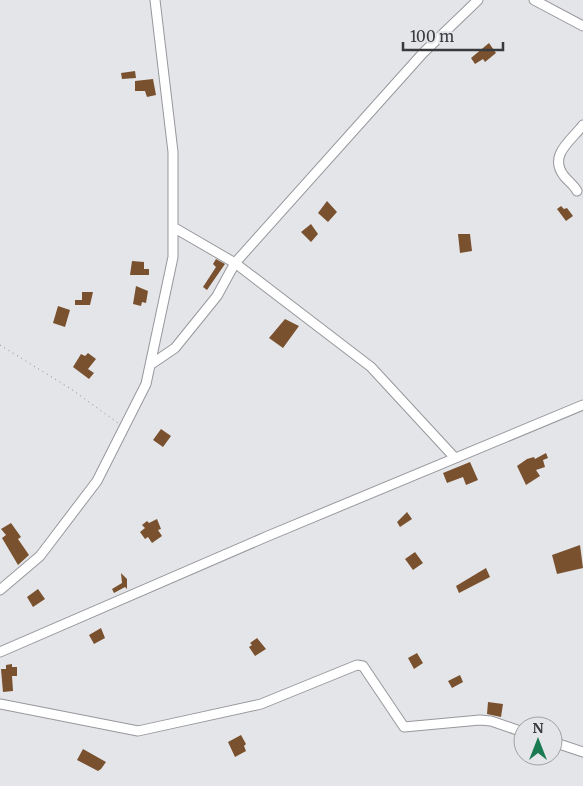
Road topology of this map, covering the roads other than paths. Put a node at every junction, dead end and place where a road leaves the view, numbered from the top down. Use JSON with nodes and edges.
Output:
{"nodes":[{"id":1,"x":155,"y":0,"type":"edge"},
{"id":2,"x":478,"y":0,"type":"edge"},
{"id":3,"x":534,"y":0,"type":"edge"},
{"id":4,"x":583,"y":26,"type":"edge"},
{"id":5,"x":583,"y":125,"type":"edge"},
{"id":6,"x":577,"y":191,"type":"dead end"},
{"id":7,"x":173,"y":227,"type":"junction"},
{"id":8,"x":235,"y":263,"type":"junction"},
{"id":9,"x":150,"y":365,"type":"junction"},
{"id":10,"x":583,"y":405,"type":"edge"},
{"id":11,"x":455,"y":458,"type":"junction"},
{"id":12,"x":0,"y":590,"type":"edge"},
{"id":13,"x":0,"y":652,"type":"edge"},
{"id":14,"x":0,"y":704,"type":"edge"},
{"id":15,"x":513,"y":729,"type":"edge"},
{"id":16,"x":563,"y":745,"type":"edge"},
{"id":17,"x":583,"y":752,"type":"edge"}],
"edges":[{"from":1,"to":7,"type":"street"},
{"from":2,"to":8,"type":"street"},
{"from":3,"to":4,"type":"street"},
{"from":5,"to":6,"type":"street"},
{"from":7,"to":8,"type":"street"},
{"from":7,"to":9,"type":"street"},
{"from":8,"to":9,"type":"street"},
{"from":8,"to":11,"type":"street"},
{"from":9,"to":12,"type":"street"},
{"from":10,"to":11,"type":"street"},
{"from":11,"to":13,"type":"street"},
{"from":14,"to":15,"type":"street"},
{"from":16,"to":17,"type":"street"}]}
